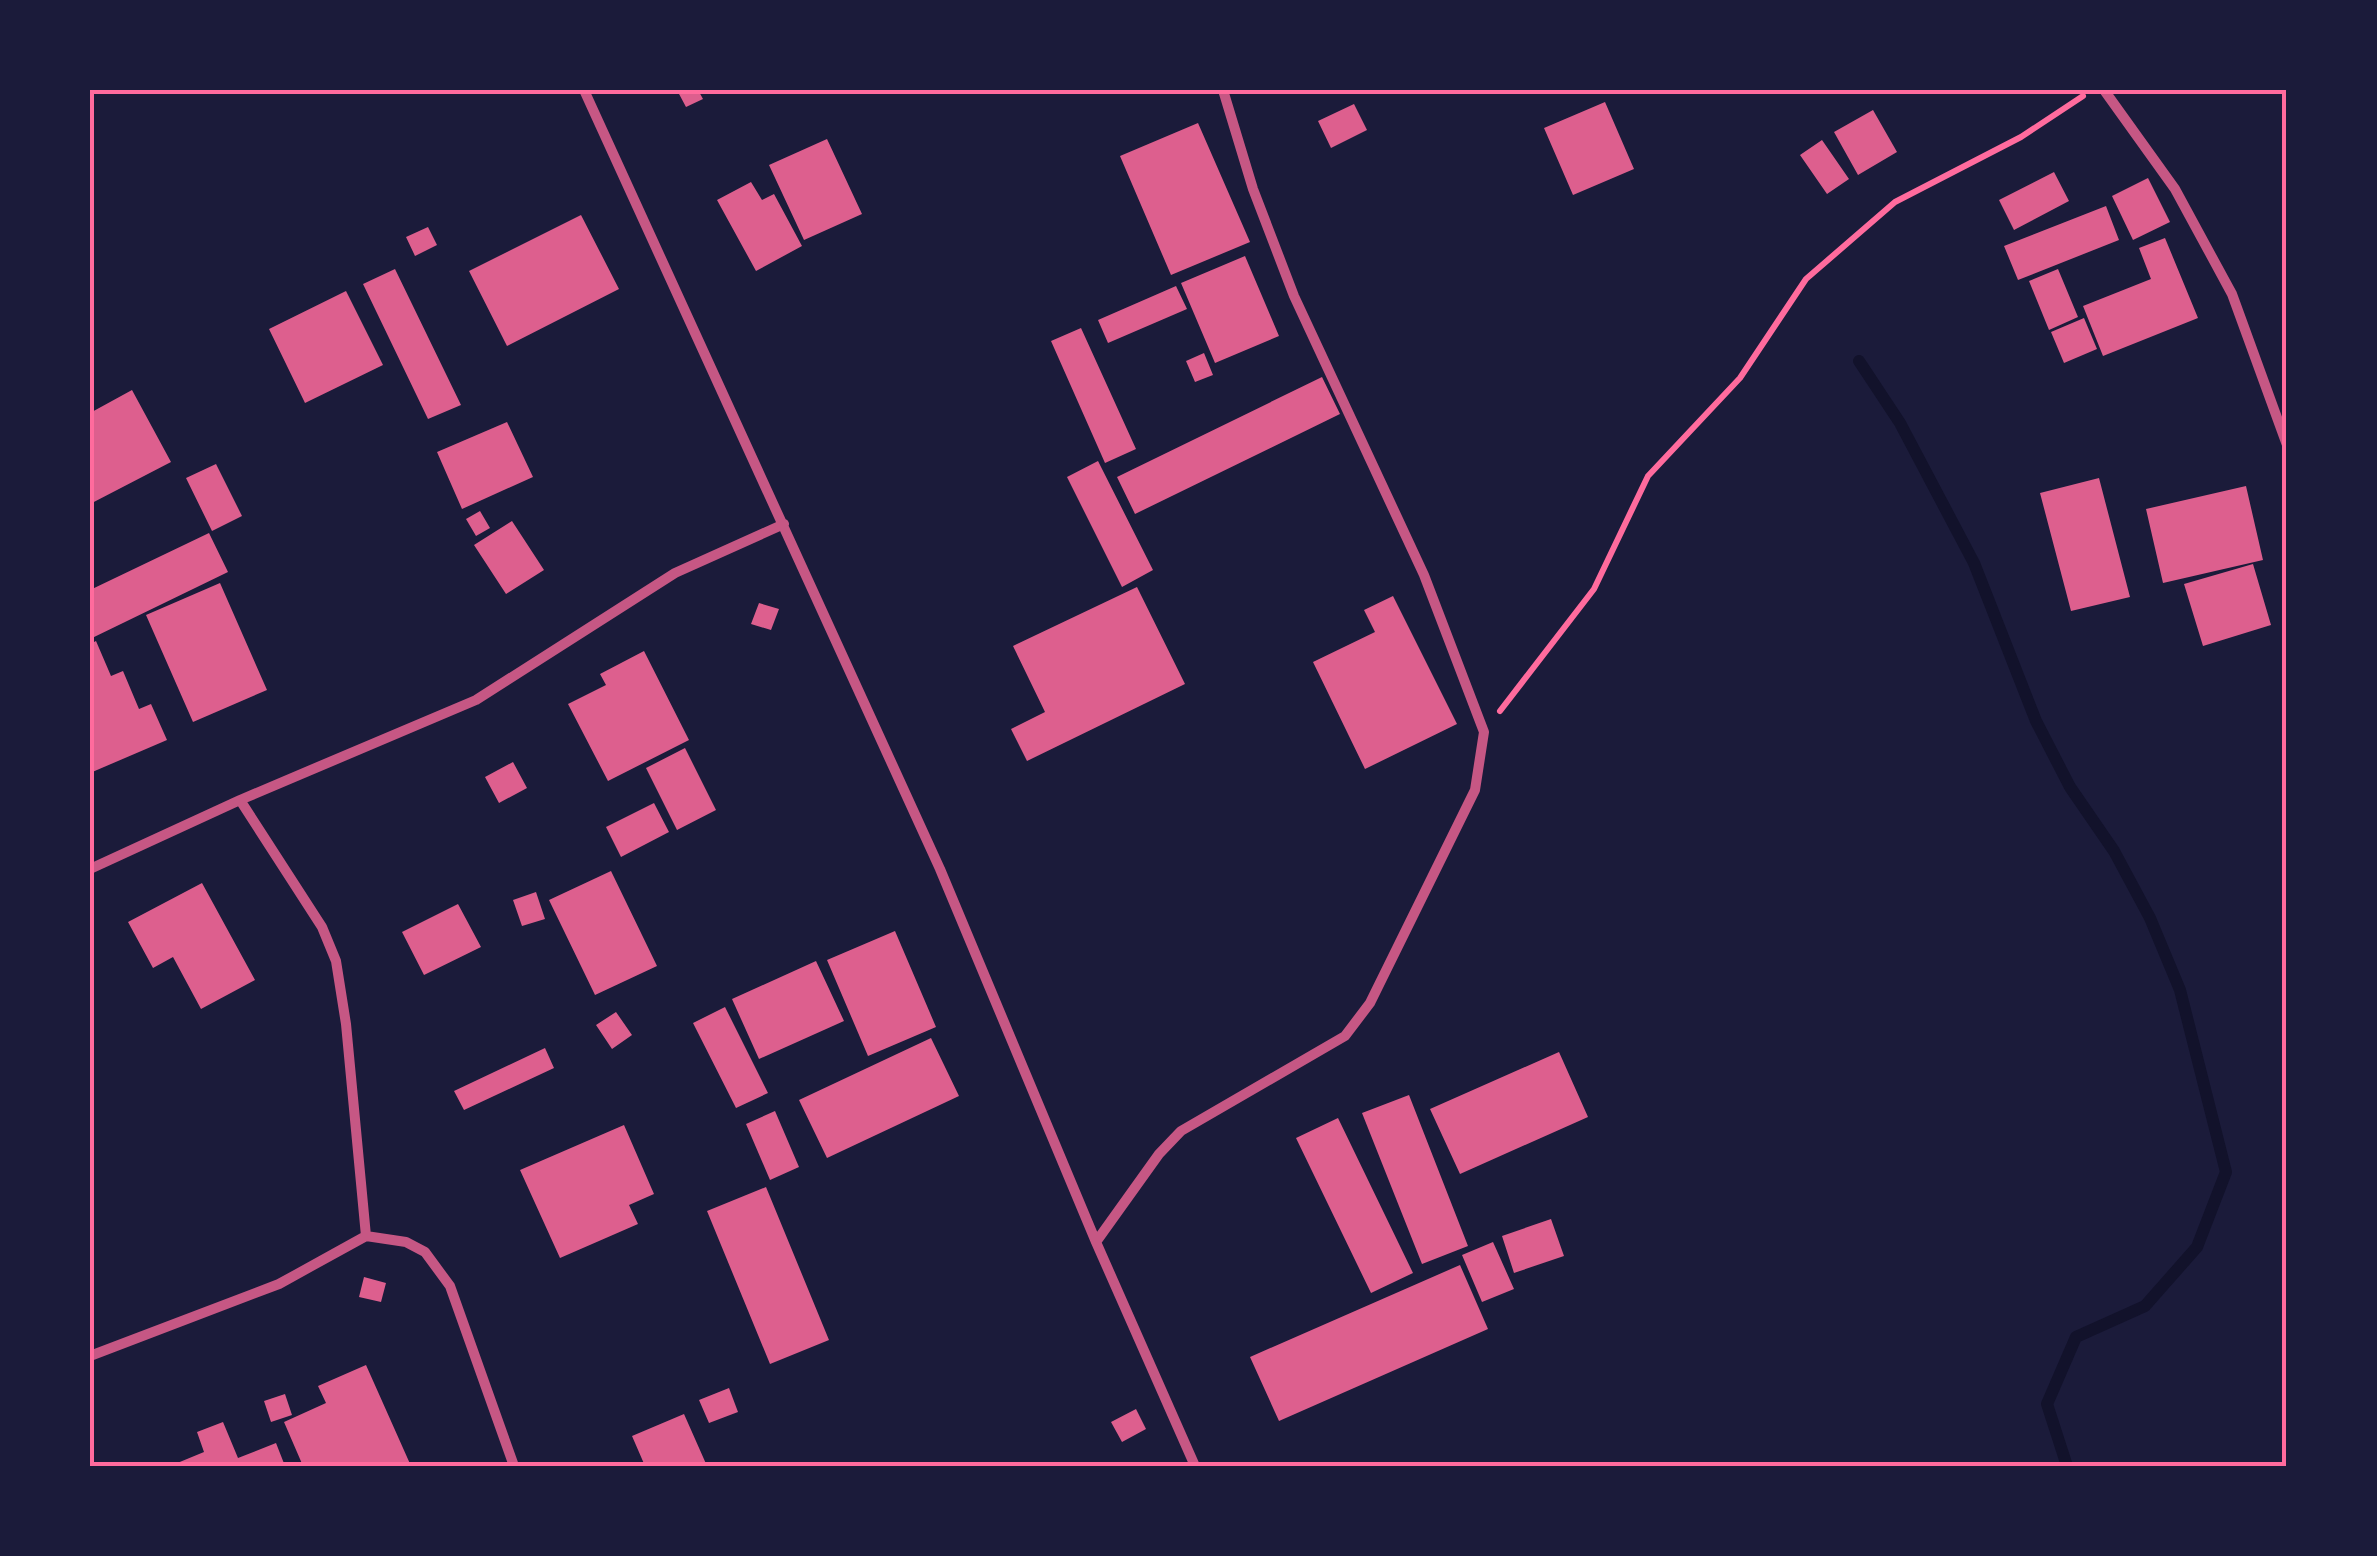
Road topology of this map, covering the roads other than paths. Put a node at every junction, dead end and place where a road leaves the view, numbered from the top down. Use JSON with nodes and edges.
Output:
{"nodes":[{"id":1,"x":584,"y":90,"type":"edge"},
{"id":2,"x":1223,"y":90,"type":"edge"},
{"id":3,"x":2104,"y":90,"type":"edge"},
{"id":4,"x":2287,"y":445,"type":"edge"},
{"id":5,"x":784,"y":524,"type":"junction"},
{"id":6,"x":240,"y":800,"type":"junction"},
{"id":7,"x":90,"y":869,"type":"edge"},
{"id":8,"x":366,"y":1236,"type":"junction"},
{"id":9,"x":1096,"y":1242,"type":"junction"},
{"id":10,"x":90,"y":1356,"type":"edge"},
{"id":11,"x":514,"y":1466,"type":"edge"},
{"id":12,"x":1195,"y":1466,"type":"edge"}],
"edges":[{"from":1,"to":5,"type":"street"},
{"from":2,"to":9,"type":"street"},
{"from":3,"to":4,"type":"street"},
{"from":5,"to":6,"type":"street"},
{"from":5,"to":9,"type":"street"},
{"from":6,"to":7,"type":"street"},
{"from":6,"to":8,"type":"street"},
{"from":8,"to":10,"type":"street"},
{"from":8,"to":11,"type":"street"},
{"from":9,"to":12,"type":"street"}]}
